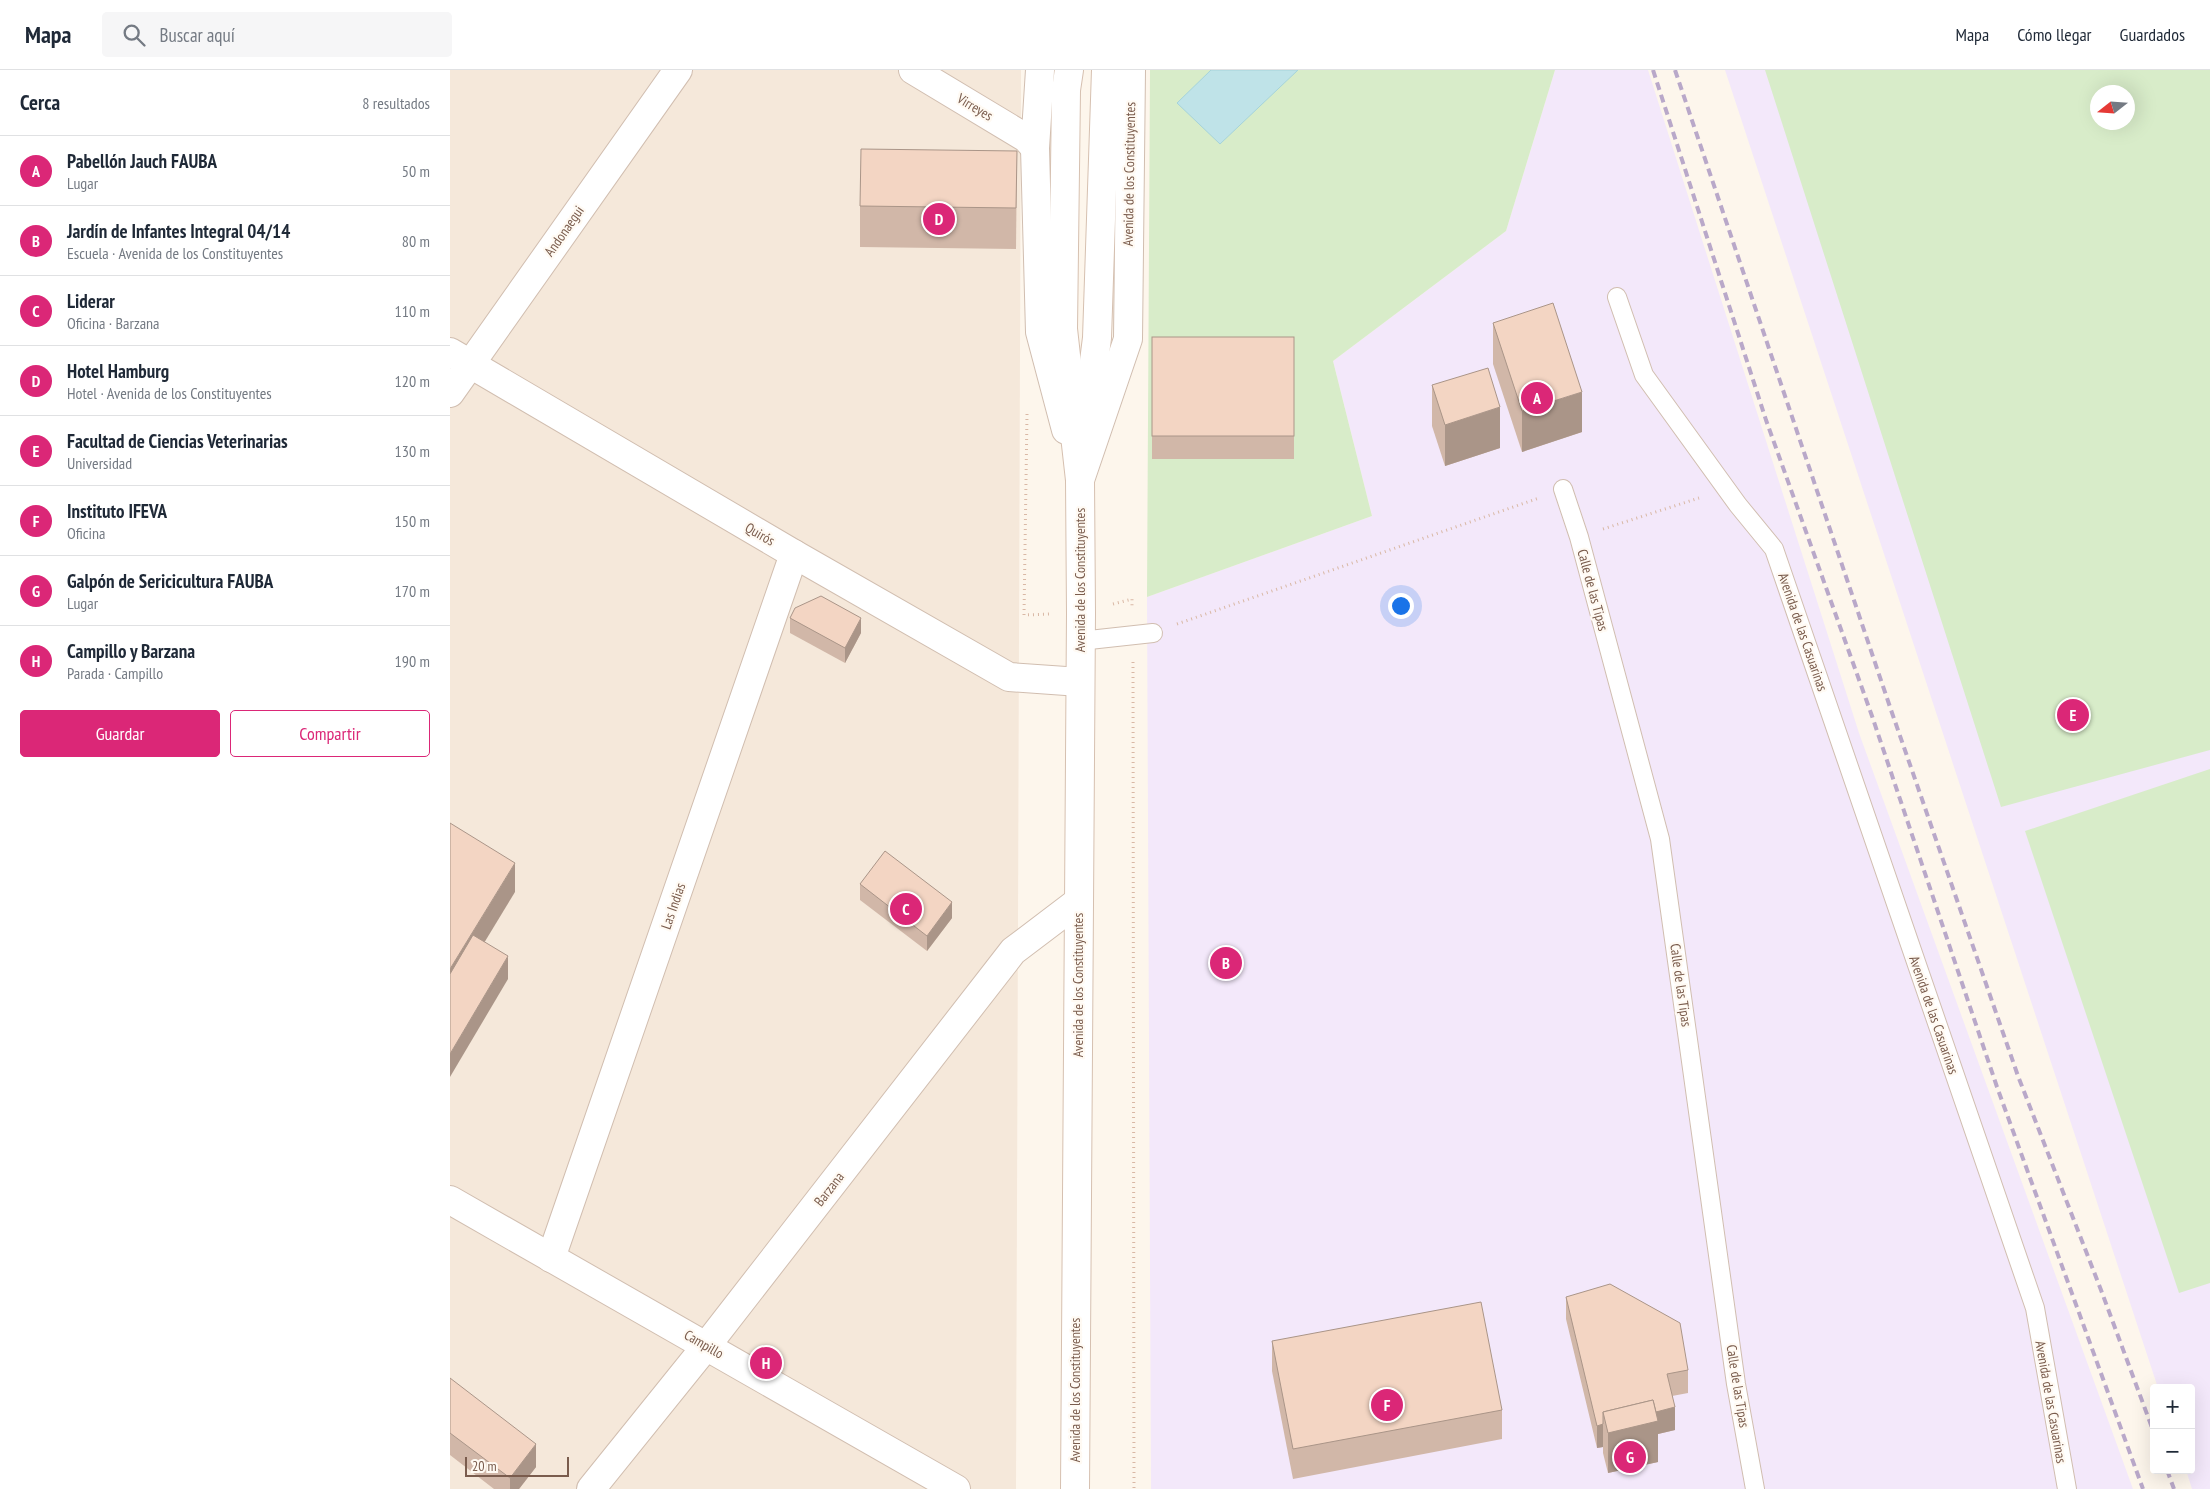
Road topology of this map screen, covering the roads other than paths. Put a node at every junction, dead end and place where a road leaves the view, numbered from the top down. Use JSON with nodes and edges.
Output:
{"nodes":[{"id":1,"x":678,"y":70,"type":"edge"},
{"id":2,"x":913,"y":70,"type":"edge"},
{"id":3,"x":1040,"y":70,"type":"edge"},
{"id":4,"x":1069,"y":70,"type":"edge"},
{"id":5,"x":1106,"y":70,"type":"edge"},
{"id":6,"x":1130,"y":70,"type":"edge"},
{"id":7,"x":1036,"y":148,"type":"junction"},
{"id":8,"x":1617,"y":297,"type":"dead end"},
{"id":9,"x":460,"y":358,"type":"edge"},
{"id":10,"x":450,"y":393,"type":"edge"},
{"id":11,"x":1080,"y":480,"type":"junction"},
{"id":12,"x":1563,"y":490,"type":"road end"},
{"id":13,"x":794,"y":554,"type":"junction"},
{"id":14,"x":1153,"y":633,"type":"road end"},
{"id":15,"x":1080,"y":641,"type":"junction"},
{"id":16,"x":1080,"y":682,"type":"junction"},
{"id":17,"x":1079,"y":901,"type":"junction"},
{"id":18,"x":450,"y":1200,"type":"edge"},
{"id":19,"x":551,"y":1258,"type":"junction"},
{"id":20,"x":707,"y":1345,"type":"junction"},
{"id":21,"x":591,"y":1489,"type":"edge"},
{"id":22,"x":956,"y":1489,"type":"edge"},
{"id":23,"x":1074,"y":1489,"type":"edge"},
{"id":24,"x":1755,"y":1489,"type":"edge"},
{"id":25,"x":2067,"y":1489,"type":"edge"}],
"edges":[{"from":1,"to":9,"type":"street","name":"Andonaegui"},
{"from":2,"to":7,"type":"street","name":"Virreyes"},
{"from":3,"to":7,"type":"street","name":"Avenida de los Constituyentes"},
{"from":4,"to":11,"type":"street","name":"Avenida de los Constituyentes"},
{"from":5,"to":11,"type":"street","name":"Avenida de los Constituyentes"},
{"from":6,"to":11,"type":"street","name":"Avenida de los Constituyentes"},
{"from":7,"to":11,"type":"street","name":"Avenida de los Constituyentes"},
{"from":8,"to":25,"type":"lane","name":"Avenida de las Casuarinas"},
{"from":9,"to":10,"type":"street","name":"Andonaegui"},
{"from":9,"to":13,"type":"street","name":"Quirós"},
{"from":11,"to":15,"type":"street","name":"Avenida de los Constituyentes"},
{"from":12,"to":24,"type":"lane","name":"Calle de las Tipas"},
{"from":13,"to":16,"type":"street","name":"Quirós"},
{"from":13,"to":19,"type":"street","name":"Las Indias"},
{"from":14,"to":15,"type":"lane"},
{"from":15,"to":16,"type":"street","name":"Avenida de los Constituyentes"},
{"from":16,"to":17,"type":"street","name":"Avenida de los Constituyentes"},
{"from":17,"to":20,"type":"street","name":"Barzana"},
{"from":17,"to":23,"type":"street","name":"Avenida de los Constituyentes"},
{"from":18,"to":19,"type":"street","name":"Campillo"},
{"from":19,"to":20,"type":"street","name":"Campillo"},
{"from":20,"to":21,"type":"street","name":"Barzana"},
{"from":20,"to":22,"type":"street","name":"Campillo"}]}
